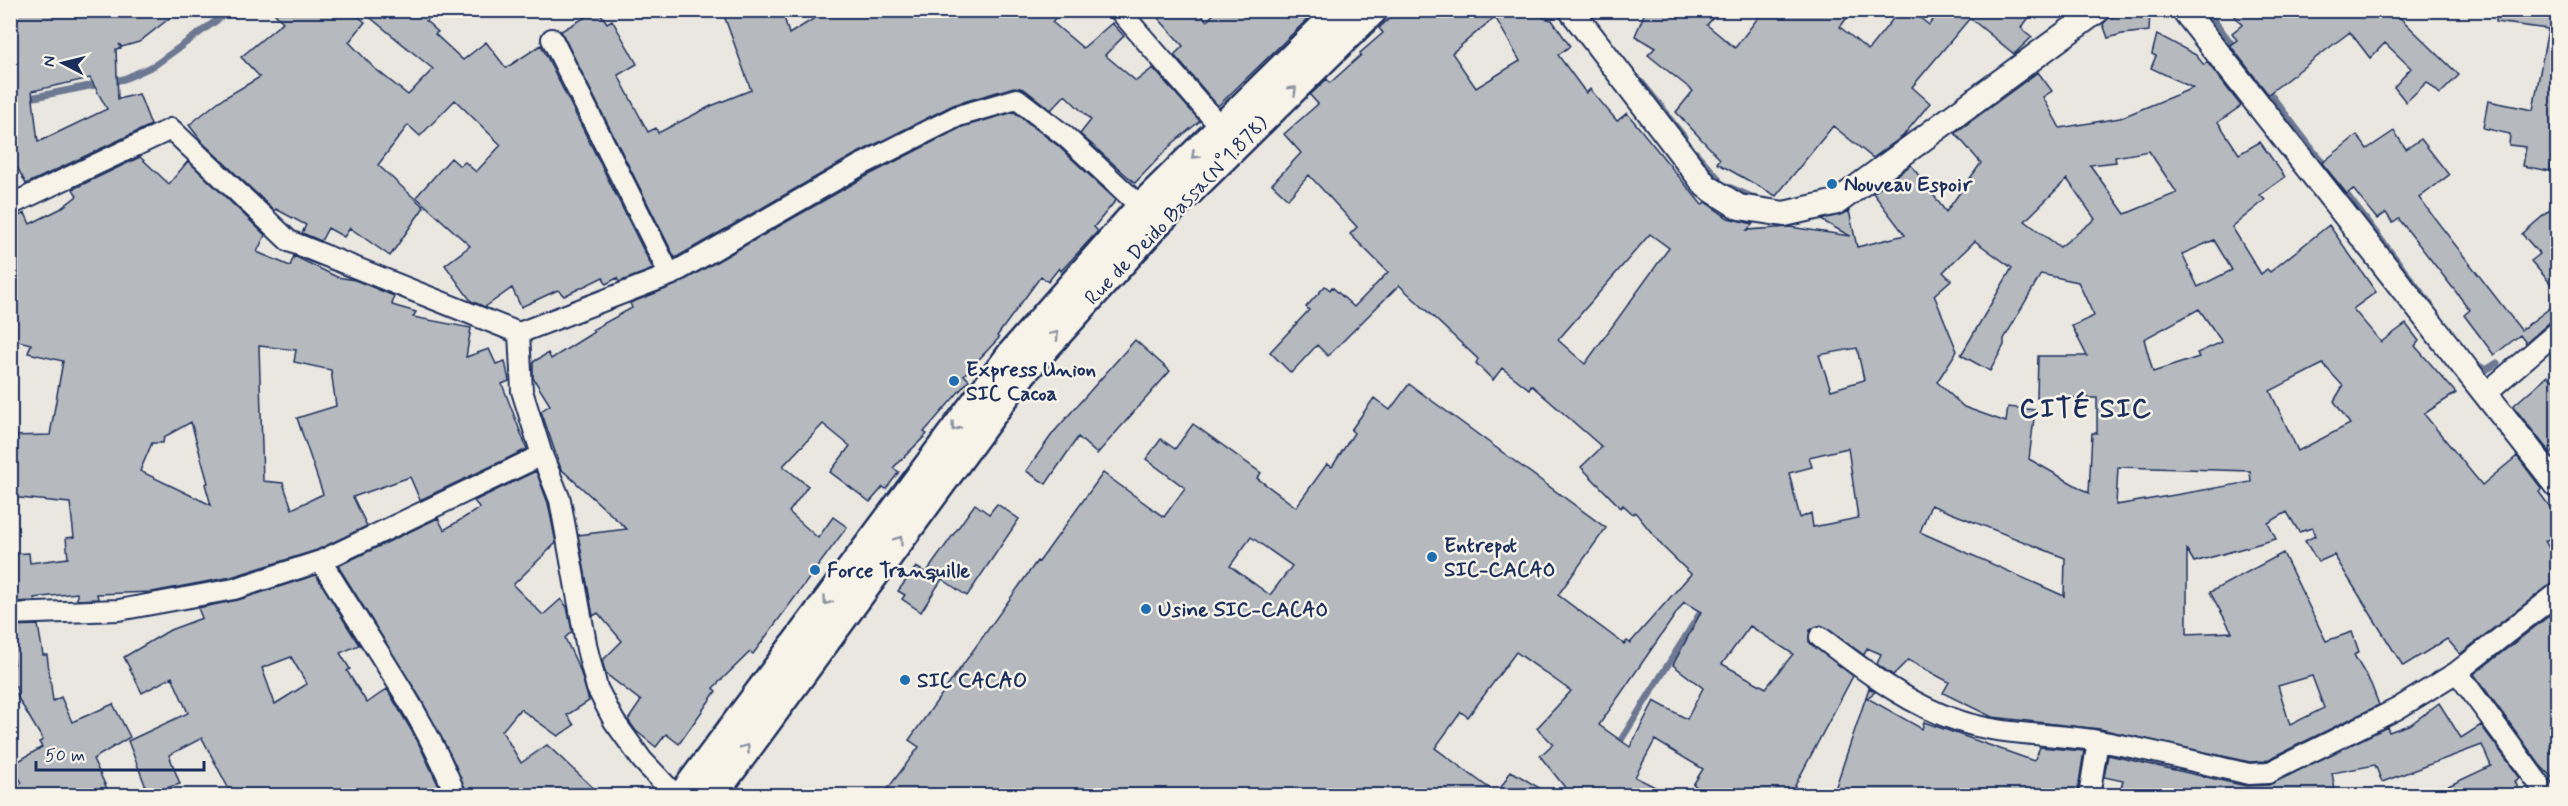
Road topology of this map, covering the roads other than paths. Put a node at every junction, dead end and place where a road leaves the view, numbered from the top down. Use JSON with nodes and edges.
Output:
{"nodes":[{"id":1,"x":1119,"y":10,"type":"edge"},
{"id":2,"x":1341,"y":10,"type":"edge"},
{"id":3,"x":1373,"y":10,"type":"edge"},
{"id":4,"x":1571,"y":10,"type":"edge"},
{"id":5,"x":2098,"y":10,"type":"edge"},
{"id":6,"x":2184,"y":10,"type":"edge"},
{"id":7,"x":552,"y":39,"type":"dead end"},
{"id":8,"x":1229,"y":138,"type":"junction"},
{"id":9,"x":10,"y":205,"type":"edge"},
{"id":10,"x":1141,"y":207,"type":"junction"},
{"id":11,"x":670,"y":274,"type":"junction"},
{"id":12,"x":2558,"y":331,"type":"edge"},
{"id":13,"x":519,"y":333,"type":"junction"},
{"id":14,"x":2486,"y":393,"type":"junction"},
{"id":15,"x":542,"y":455,"type":"junction"},
{"id":16,"x":2558,"y":486,"type":"edge"},
{"id":17,"x":321,"y":561,"type":"junction"},
{"id":18,"x":2558,"y":593,"type":"edge"},
{"id":19,"x":10,"y":614,"type":"edge"},
{"id":20,"x":1820,"y":637,"type":"dead end"},
{"id":21,"x":2457,"y":672,"type":"junction"},
{"id":22,"x":2098,"y":741,"type":"junction"},
{"id":23,"x":456,"y":795,"type":"edge"},
{"id":24,"x":676,"y":795,"type":"edge"},
{"id":25,"x":682,"y":795,"type":"edge"},
{"id":26,"x":711,"y":795,"type":"edge"},
{"id":27,"x":2090,"y":795,"type":"edge"},
{"id":28,"x":2548,"y":795,"type":"edge"}],
"edges":[{"from":1,"to":8,"type":"street"},
{"from":2,"to":8,"type":"main road"},
{"from":8,"to":3,"type":"main road","name":"Rue de Deido Bassa(N°1.878)","one_way":true},
{"from":4,"to":5,"type":"street"},
{"from":6,"to":14,"type":"street"},
{"from":7,"to":11,"type":"street"},
{"from":8,"to":10,"type":"main road","one_way":true},
{"from":26,"to":8,"type":"main road","name":"Rue de Deido Bassa(N°1.878)","one_way":true},
{"from":9,"to":13,"type":"street"},
{"from":10,"to":11,"type":"street"},
{"from":10,"to":25,"type":"main road","one_way":true},
{"from":11,"to":13,"type":"street"},
{"from":12,"to":14,"type":"street"},
{"from":13,"to":15,"type":"street"},
{"from":14,"to":16,"type":"street"},
{"from":15,"to":17,"type":"street"},
{"from":15,"to":24,"type":"street"},
{"from":17,"to":19,"type":"street"},
{"from":17,"to":23,"type":"street"},
{"from":18,"to":21,"type":"street"},
{"from":20,"to":22,"type":"street"},
{"from":21,"to":22,"type":"street"},
{"from":21,"to":28,"type":"street"},
{"from":22,"to":27,"type":"street"}]}
